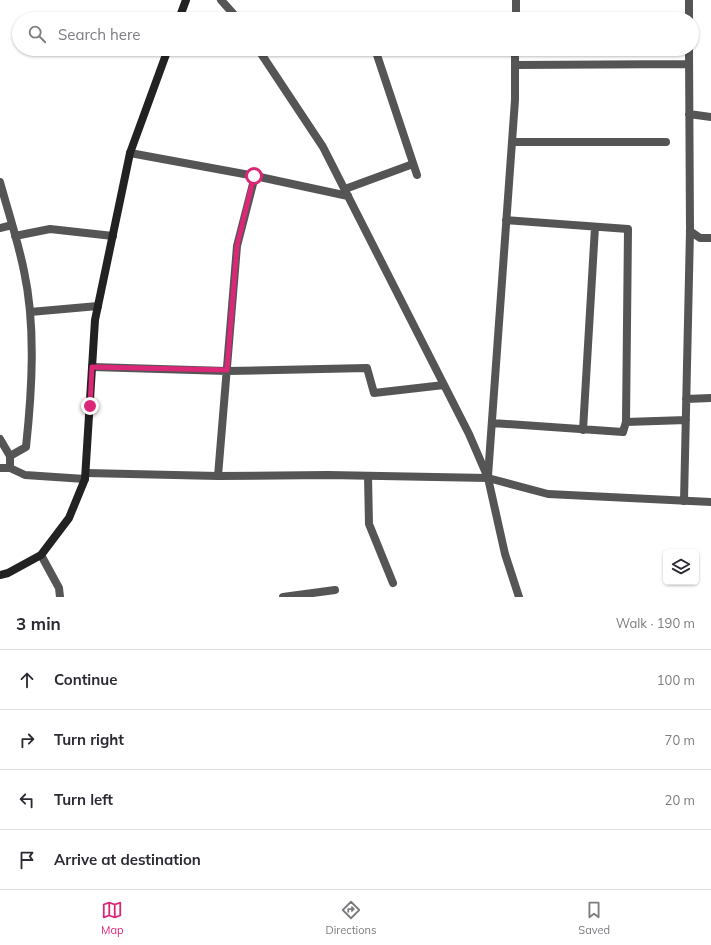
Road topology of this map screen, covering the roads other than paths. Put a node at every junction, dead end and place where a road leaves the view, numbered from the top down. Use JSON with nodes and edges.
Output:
{"nodes":[{"id":1,"x":186,"y":0,"type":"edge"},
{"id":2,"x":221,"y":0,"type":"edge"},
{"id":3,"x":516,"y":0,"type":"edge"},
{"id":4,"x":689,"y":0,"type":"edge"},
{"id":5,"x":182,"y":12,"type":"edge"},
{"id":6,"x":232,"y":12,"type":"edge"},
{"id":7,"x":516,"y":12,"type":"edge"},
{"id":8,"x":689,"y":12,"type":"edge"},
{"id":9,"x":165,"y":56,"type":"edge"},
{"id":10,"x":263,"y":56,"type":"edge"},
{"id":11,"x":377,"y":56,"type":"edge"},
{"id":12,"x":516,"y":56,"type":"edge"},
{"id":13,"x":689,"y":56,"type":"edge"},
{"id":14,"x":689,"y":64,"type":"junction"},
{"id":15,"x":515,"y":65,"type":"junction"},
{"id":16,"x":689,"y":114,"type":"junction"},
{"id":17,"x":711,"y":117,"type":"edge"},
{"id":18,"x":512,"y":142,"type":"junction"},
{"id":19,"x":666,"y":142,"type":"dead end"},
{"id":20,"x":130,"y":152,"type":"junction"},
{"id":21,"x":413,"y":164,"type":"junction"},
{"id":22,"x":417,"y":175,"type":"dead end"},
{"id":23,"x":254,"y":176,"type":"junction"},
{"id":24,"x":0,"y":182,"type":"edge"},
{"id":25,"x":346,"y":193,"type":"junction"},
{"id":26,"x":506,"y":220,"type":"junction"},
{"id":27,"x":12,"y":225,"type":"junction"},
{"id":28,"x":594,"y":227,"type":"junction"},
{"id":29,"x":0,"y":228,"type":"edge"},
{"id":30,"x":690,"y":231,"type":"junction"},
{"id":31,"x":15,"y":236,"type":"junction"},
{"id":32,"x":113,"y":236,"type":"junction"},
{"id":33,"x":711,"y":238,"type":"edge"},
{"id":34,"x":98,"y":306,"type":"junction"},
{"id":35,"x":30,"y":312,"type":"junction"},
{"id":36,"x":92,"y":367,"type":"junction"},
{"id":37,"x":227,"y":370,"type":"junction"},
{"id":38,"x":444,"y":385,"type":"junction"},
{"id":39,"x":711,"y":398,"type":"edge"},
{"id":40,"x":686,"y":399,"type":"junction"},
{"id":41,"x":686,"y":420,"type":"junction"},
{"id":42,"x":626,"y":422,"type":"junction"},
{"id":43,"x":492,"y":423,"type":"junction"},
{"id":44,"x":583,"y":430,"type":"junction"},
{"id":45,"x":0,"y":439,"type":"edge"},
{"id":46,"x":10,"y":456,"type":"junction"},
{"id":47,"x":0,"y":468,"type":"edge"},
{"id":48,"x":10,"y":468,"type":"junction"},
{"id":49,"x":85,"y":476,"type":"junction"},
{"id":50,"x":218,"y":476,"type":"junction"},
{"id":51,"x":368,"y":476,"type":"junction"},
{"id":52,"x":488,"y":478,"type":"junction"},
{"id":53,"x":684,"y":501,"type":"junction"},
{"id":54,"x":711,"y":502,"type":"edge"},
{"id":55,"x":42,"y":554,"type":"junction"},
{"id":56,"x":0,"y":575,"type":"edge"},
{"id":57,"x":393,"y":582,"type":"dead end"},
{"id":58,"x":335,"y":590,"type":"dead end"},
{"id":59,"x":60,"y":597,"type":"edge"},
{"id":60,"x":282,"y":597,"type":"edge"},
{"id":61,"x":519,"y":597,"type":"edge"}],
"edges":[{"from":1,"to":5,"type":"main road"},
{"from":2,"to":6,"type":"street"},
{"from":3,"to":7,"type":"street"},
{"from":4,"to":8,"type":"street"},
{"from":9,"to":20,"type":"main road"},
{"from":10,"to":25,"type":"street"},
{"from":11,"to":21,"type":"street"},
{"from":12,"to":15,"type":"street"},
{"from":13,"to":14,"type":"street"},
{"from":14,"to":15,"type":"street"},
{"from":14,"to":16,"type":"street"},
{"from":15,"to":18,"type":"street"},
{"from":16,"to":17,"type":"street"},
{"from":16,"to":30,"type":"street"},
{"from":18,"to":19,"type":"street"},
{"from":18,"to":26,"type":"street"},
{"from":20,"to":23,"type":"street"},
{"from":20,"to":32,"type":"main road"},
{"from":21,"to":22,"type":"street"},
{"from":21,"to":25,"type":"street"},
{"from":23,"to":25,"type":"street"},
{"from":23,"to":37,"type":"street"},
{"from":24,"to":27,"type":"street"},
{"from":25,"to":38,"type":"street"},
{"from":26,"to":28,"type":"street"},
{"from":26,"to":43,"type":"street"},
{"from":27,"to":29,"type":"street"},
{"from":27,"to":31,"type":"street"},
{"from":28,"to":42,"type":"street"},
{"from":28,"to":44,"type":"street"},
{"from":30,"to":33,"type":"street"},
{"from":30,"to":40,"type":"street"},
{"from":31,"to":32,"type":"street"},
{"from":31,"to":35,"type":"street"},
{"from":32,"to":34,"type":"main road"},
{"from":34,"to":35,"type":"street"},
{"from":34,"to":36,"type":"main road"},
{"from":35,"to":46,"type":"street"},
{"from":36,"to":37,"type":"street"},
{"from":36,"to":49,"type":"main road"},
{"from":37,"to":38,"type":"street"},
{"from":37,"to":50,"type":"street"},
{"from":38,"to":52,"type":"street"},
{"from":39,"to":40,"type":"street"},
{"from":40,"to":41,"type":"street"},
{"from":41,"to":42,"type":"street"},
{"from":41,"to":53,"type":"street"},
{"from":42,"to":44,"type":"street"},
{"from":43,"to":44,"type":"street"},
{"from":43,"to":52,"type":"street"},
{"from":45,"to":46,"type":"street"},
{"from":46,"to":48,"type":"street"},
{"from":47,"to":48,"type":"street"},
{"from":48,"to":49,"type":"street"},
{"from":49,"to":50,"type":"street"},
{"from":49,"to":55,"type":"main road"},
{"from":50,"to":51,"type":"street"},
{"from":51,"to":52,"type":"street"},
{"from":51,"to":57,"type":"street"},
{"from":52,"to":53,"type":"street"},
{"from":52,"to":61,"type":"street"},
{"from":53,"to":54,"type":"street"},
{"from":55,"to":56,"type":"main road"},
{"from":55,"to":59,"type":"street"},
{"from":58,"to":60,"type":"street"}]}
